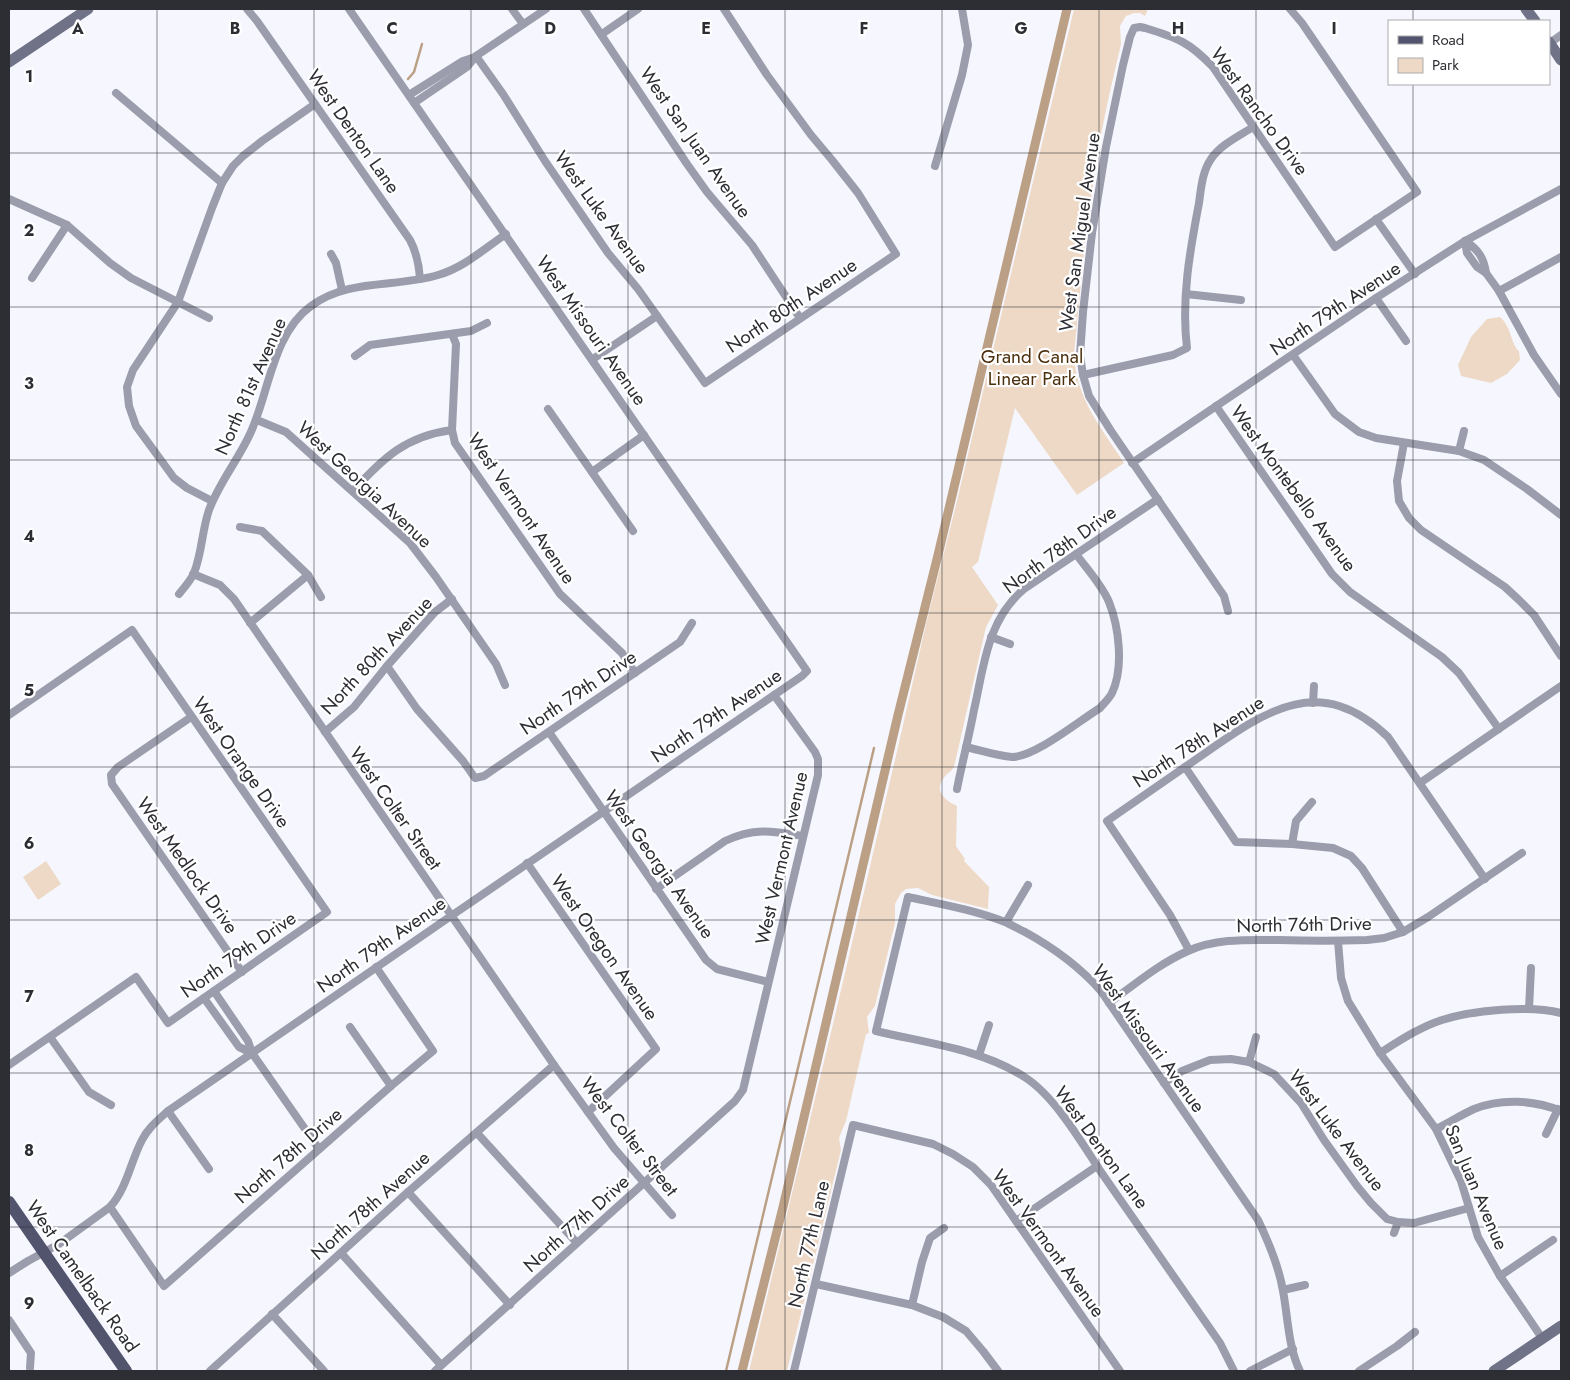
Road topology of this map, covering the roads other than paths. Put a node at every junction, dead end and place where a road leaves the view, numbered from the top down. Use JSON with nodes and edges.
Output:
{"nodes":[{"id":1,"x":88,"y":9,"type":"edge"},
{"id":2,"x":247,"y":9,"type":"edge"},
{"id":3,"x":350,"y":9,"type":"edge"},
{"id":4,"x":512,"y":9,"type":"edge"},
{"id":5,"x":546,"y":9,"type":"edge"},
{"id":6,"x":584,"y":9,"type":"edge"},
{"id":7,"x":638,"y":9,"type":"edge"},
{"id":8,"x":724,"y":9,"type":"edge"},
{"id":9,"x":962,"y":9,"type":"edge"},
{"id":10,"x":1290,"y":9,"type":"edge"},
{"id":11,"x":1526,"y":9,"type":"edge"},
{"id":12,"x":1534,"y":20,"type":"edge"},
{"id":13,"x":523,"y":24,"type":"junction"},
{"id":14,"x":1134,"y":28,"type":"joint"},
{"id":15,"x":602,"y":34,"type":"junction"},
{"id":16,"x":1561,"y":35,"type":"edge"},
{"id":17,"x":1550,"y":41,"type":"edge"},
{"id":18,"x":1550,"y":44,"type":"edge"},
{"id":19,"x":476,"y":56,"type":"junction"},
{"id":20,"x":1561,"y":60,"type":"edge"},
{"id":21,"x":9,"y":62,"type":"edge"},
{"id":22,"x":116,"y":94,"type":"dead end"},
{"id":23,"x":409,"y":95,"type":"junction"},
{"id":24,"x":414,"y":103,"type":"junction"},
{"id":25,"x":316,"y":104,"type":"junction"},
{"id":26,"x":1253,"y":127,"type":"junction"},
{"id":27,"x":935,"y":166,"type":"dead end"},
{"id":28,"x":222,"y":183,"type":"junction"},
{"id":29,"x":1561,"y":190,"type":"edge"},
{"id":30,"x":9,"y":199,"type":"edge"},
{"id":31,"x":1376,"y":219,"type":"junction"},
{"id":32,"x":67,"y":225,"type":"junction"},
{"id":33,"x":506,"y":234,"type":"junction"},
{"id":34,"x":1465,"y":241,"type":"junction"},
{"id":35,"x":331,"y":254,"type":"dead end"},
{"id":36,"x":1561,"y":257,"type":"edge"},
{"id":37,"x":1414,"y":274,"type":"junction"},
{"id":38,"x":32,"y":278,"type":"dead end"},
{"id":39,"x":420,"y":279,"type":"junction"},
{"id":40,"x":342,"y":290,"type":"junction"},
{"id":41,"x":1499,"y":291,"type":"junction"},
{"id":42,"x":1186,"y":294,"type":"junction"},
{"id":43,"x":1376,"y":298,"type":"junction"},
{"id":44,"x":1241,"y":300,"type":"dead end"},
{"id":45,"x":178,"y":302,"type":"junction"},
{"id":46,"x":657,"y":316,"type":"junction"},
{"id":47,"x":209,"y":318,"type":"dead end"},
{"id":48,"x":800,"y":318,"type":"junction"},
{"id":49,"x":487,"y":323,"type":"dead end"},
{"id":50,"x":452,"y":334,"type":"junction"},
{"id":51,"x":1406,"y":341,"type":"dead end"},
{"id":52,"x":1293,"y":355,"type":"junction"},
{"id":53,"x":355,"y":356,"type":"dead end"},
{"id":54,"x":593,"y":359,"type":"junction"},
{"id":55,"x":1083,"y":375,"type":"junction"},
{"id":56,"x":704,"y":383,"type":"joint"},
{"id":57,"x":1561,"y":394,"type":"edge"},
{"id":58,"x":1216,"y":406,"type":"junction"},
{"id":59,"x":548,"y":409,"type":"dead end"},
{"id":60,"x":257,"y":420,"type":"junction"},
{"id":61,"x":452,"y":430,"type":"junction"},
{"id":62,"x":1464,"y":431,"type":"dead end"},
{"id":63,"x":644,"y":434,"type":"junction"},
{"id":64,"x":1404,"y":443,"type":"junction"},
{"id":65,"x":1459,"y":451,"type":"junction"},
{"id":66,"x":1132,"y":463,"type":"junction"},
{"id":67,"x":592,"y":472,"type":"junction"},
{"id":68,"x":353,"y":491,"type":"junction"},
{"id":69,"x":1158,"y":499,"type":"junction"},
{"id":70,"x":212,"y":501,"type":"junction"},
{"id":71,"x":1561,"y":515,"type":"edge"},
{"id":72,"x":240,"y":527,"type":"dead end"},
{"id":73,"x":633,"y":531,"type":"dead end"},
{"id":74,"x":1076,"y":554,"type":"junction"},
{"id":75,"x":193,"y":574,"type":"junction"},
{"id":76,"x":308,"y":575,"type":"junction"},
{"id":77,"x":179,"y":594,"type":"dead end"},
{"id":78,"x":321,"y":597,"type":"dead end"},
{"id":79,"x":452,"y":599,"type":"junction"},
{"id":80,"x":1228,"y":611,"type":"dead end"},
{"id":81,"x":250,"y":623,"type":"junction"},
{"id":82,"x":692,"y":623,"type":"dead end"},
{"id":83,"x":992,"y":637,"type":"junction"},
{"id":84,"x":1010,"y":644,"type":"dead end"},
{"id":85,"x":1561,"y":656,"type":"edge"},
{"id":86,"x":387,"y":666,"type":"junction"},
{"id":87,"x":807,"y":671,"type":"joint"},
{"id":88,"x":635,"y":673,"type":"junction"},
{"id":89,"x":505,"y":685,"type":"dead end"},
{"id":90,"x":1314,"y":686,"type":"dead end"},
{"id":91,"x":1561,"y":686,"type":"edge"},
{"id":92,"x":774,"y":695,"type":"junction"},
{"id":93,"x":1313,"y":703,"type":"junction"},
{"id":94,"x":9,"y":715,"type":"edge"},
{"id":95,"x":191,"y":717,"type":"junction"},
{"id":96,"x":1499,"y":728,"type":"junction"},
{"id":97,"x":325,"y":732,"type":"junction"},
{"id":98,"x":549,"y":732,"type":"junction"},
{"id":99,"x":966,"y":748,"type":"junction"},
{"id":100,"x":1185,"y":768,"type":"junction"},
{"id":101,"x":1420,"y":784,"type":"junction"},
{"id":102,"x":957,"y":789,"type":"dead end"},
{"id":103,"x":1312,"y":802,"type":"dead end"},
{"id":104,"x":604,"y":812,"type":"junction"},
{"id":105,"x":803,"y":836,"type":"junction"},
{"id":106,"x":1292,"y":844,"type":"junction"},
{"id":107,"x":1522,"y":853,"type":"dead end"},
{"id":108,"x":527,"y":863,"type":"junction"},
{"id":109,"x":1485,"y":879,"type":"junction"},
{"id":110,"x":1028,"y":885,"type":"dead end"},
{"id":111,"x":656,"y":889,"type":"junction"},
{"id":112,"x":327,"y":912,"type":"joint"},
{"id":113,"x":451,"y":916,"type":"junction"},
{"id":114,"x":1006,"y":922,"type":"junction"},
{"id":115,"x":1403,"y":932,"type":"junction"},
{"id":116,"x":1338,"y":941,"type":"junction"},
{"id":117,"x":1189,"y":950,"type":"junction"},
{"id":118,"x":376,"y":968,"type":"junction"},
{"id":119,"x":1531,"y":968,"type":"dead end"},
{"id":120,"x":242,"y":972,"type":"junction"},
{"id":121,"x":768,"y":982,"type":"junction"},
{"id":122,"x":214,"y":991,"type":"junction"},
{"id":123,"x":204,"y":998,"type":"junction"},
{"id":124,"x":1109,"y":1003,"type":"junction"},
{"id":125,"x":1529,"y":1009,"type":"junction"},
{"id":126,"x":1561,"y":1013,"type":"edge"},
{"id":127,"x":989,"y":1025,"type":"dead end"},
{"id":128,"x":350,"y":1027,"type":"dead end"},
{"id":129,"x":876,"y":1031,"type":"joint"},
{"id":130,"x":50,"y":1037,"type":"junction"},
{"id":131,"x":1256,"y":1037,"type":"dead end"},
{"id":132,"x":1380,"y":1052,"type":"junction"},
{"id":133,"x":252,"y":1053,"type":"junction"},
{"id":134,"x":979,"y":1055,"type":"junction"},
{"id":135,"x":1249,"y":1062,"type":"junction"},
{"id":136,"x":9,"y":1065,"type":"edge"},
{"id":137,"x":554,"y":1065,"type":"junction"},
{"id":138,"x":1164,"y":1083,"type":"junction"},
{"id":139,"x":391,"y":1086,"type":"junction"},
{"id":140,"x":111,"y":1105,"type":"dead end"},
{"id":141,"x":1560,"y":1110,"type":"edge"},
{"id":142,"x":168,"y":1111,"type":"junction"},
{"id":143,"x":588,"y":1112,"type":"junction"},
{"id":144,"x":853,"y":1125,"type":"joint"},
{"id":145,"x":1436,"y":1129,"type":"junction"},
{"id":146,"x":477,"y":1133,"type":"junction"},
{"id":147,"x":1546,"y":1134,"type":"dead end"},
{"id":148,"x":319,"y":1149,"type":"junction"},
{"id":149,"x":1097,"y":1166,"type":"junction"},
{"id":150,"x":209,"y":1169,"type":"dead end"},
{"id":151,"x":644,"y":1184,"type":"junction"},
{"id":152,"x":408,"y":1192,"type":"junction"},
{"id":153,"x":9,"y":1202,"type":"edge"},
{"id":154,"x":110,"y":1207,"type":"junction"},
{"id":155,"x":1469,"y":1208,"type":"junction"},
{"id":156,"x":672,"y":1215,"type":"dead end"},
{"id":157,"x":1016,"y":1220,"type":"junction"},
{"id":158,"x":1398,"y":1222,"type":"junction"},
{"id":159,"x":944,"y":1228,"type":"dead end"},
{"id":160,"x":1394,"y":1233,"type":"dead end"},
{"id":161,"x":1553,"y":1240,"type":"dead end"},
{"id":162,"x":577,"y":1243,"type":"junction"},
{"id":163,"x":44,"y":1253,"type":"junction"},
{"id":164,"x":341,"y":1253,"type":"junction"},
{"id":165,"x":9,"y":1274,"type":"edge"},
{"id":166,"x":1500,"y":1276,"type":"junction"},
{"id":167,"x":816,"y":1284,"type":"junction"},
{"id":168,"x":1305,"y":1286,"type":"dead end"},
{"id":169,"x":1283,"y":1290,"type":"junction"},
{"id":170,"x":510,"y":1304,"type":"junction"},
{"id":171,"x":912,"y":1305,"type":"junction"},
{"id":172,"x":272,"y":1314,"type":"junction"},
{"id":173,"x":9,"y":1320,"type":"edge"},
{"id":174,"x":1561,"y":1326,"type":"edge"},
{"id":175,"x":1415,"y":1332,"type":"dead end"},
{"id":176,"x":1542,"y":1338,"type":"junction"},
{"id":177,"x":1293,"y":1350,"type":"junction"},
{"id":178,"x":30,"y":1368,"type":"dead end"},
{"id":179,"x":438,"y":1368,"type":"edge"},
{"id":180,"x":126,"y":1371,"type":"edge"},
{"id":181,"x":210,"y":1371,"type":"edge"},
{"id":182,"x":324,"y":1371,"type":"edge"},
{"id":183,"x":794,"y":1371,"type":"edge"},
{"id":184,"x":998,"y":1371,"type":"edge"},
{"id":185,"x":1120,"y":1371,"type":"edge"},
{"id":186,"x":1234,"y":1371,"type":"edge"},
{"id":187,"x":1250,"y":1371,"type":"edge"},
{"id":188,"x":1300,"y":1371,"type":"edge"},
{"id":189,"x":1359,"y":1371,"type":"edge"},
{"id":190,"x":1494,"y":1371,"type":"edge"}],
"edges":[{"from":1,"to":21,"type":"main road"},
{"from":2,"to":25,"type":"street","name":"West Denton Lane"},
{"from":3,"to":23,"type":"street","name":"West Missouri Avenue"},
{"from":4,"to":13,"type":"street"},
{"from":5,"to":13,"type":"street"},
{"from":6,"to":15,"type":"street","name":"West San Juan Avenue"},
{"from":7,"to":15,"type":"street"},
{"from":8,"to":48,"type":"street","name":"North 80th Avenue"},
{"from":9,"to":27,"type":"street"},
{"from":10,"to":31,"type":"street"},
{"from":11,"to":12,"type":"main road"},
{"from":13,"to":19,"type":"street"},
{"from":14,"to":26,"type":"street","name":"West Rancho Drive"},
{"from":14,"to":55,"type":"street","name":"West San Miguel Avenue"},
{"from":15,"to":48,"type":"street","name":"West San Juan Avenue"},
{"from":16,"to":17,"type":"street"},
{"from":18,"to":20,"type":"main road"},
{"from":19,"to":23,"type":"street"},
{"from":19,"to":24,"type":"street"},
{"from":19,"to":46,"type":"street","name":"West Luke Avenue"},
{"from":22,"to":28,"type":"street"},
{"from":23,"to":24,"type":"street","name":"West Missouri Avenue"},
{"from":24,"to":33,"type":"street","name":"West Missouri Avenue"},
{"from":25,"to":28,"type":"street"},
{"from":25,"to":39,"type":"street","name":"West Denton Lane"},
{"from":26,"to":31,"type":"street","name":"West Rancho Drive"},
{"from":26,"to":42,"type":"street"},
{"from":28,"to":45,"type":"street"},
{"from":29,"to":34,"type":"street","name":"North 79th Avenue"},
{"from":30,"to":32,"type":"street"},
{"from":31,"to":37,"type":"street"},
{"from":32,"to":38,"type":"street"},
{"from":32,"to":45,"type":"street"},
{"from":33,"to":39,"type":"street","name":"North 81st Avenue"},
{"from":33,"to":54,"type":"street","name":"West Missouri Avenue"},
{"from":34,"to":37,"type":"street","name":"North 79th Avenue"},
{"from":34,"to":41,"type":"street"},
{"from":35,"to":40,"type":"street"},
{"from":36,"to":41,"type":"street"},
{"from":37,"to":43,"type":"street","name":"North 79th Avenue"},
{"from":39,"to":40,"type":"street","name":"North 81st Avenue"},
{"from":40,"to":60,"type":"street","name":"North 81st Avenue"},
{"from":41,"to":57,"type":"street"},
{"from":42,"to":44,"type":"street"},
{"from":42,"to":55,"type":"street"},
{"from":43,"to":51,"type":"street"},
{"from":43,"to":52,"type":"street","name":"North 79th Avenue"},
{"from":45,"to":47,"type":"street"},
{"from":45,"to":70,"type":"street"},
{"from":46,"to":54,"type":"street"},
{"from":46,"to":56,"type":"street","name":"West Luke Avenue"},
{"from":48,"to":56,"type":"street","name":"North 80th Avenue"},
{"from":49,"to":50,"type":"street"},
{"from":50,"to":53,"type":"street"},
{"from":50,"to":61,"type":"street","name":"West Vermont Avenue"},
{"from":52,"to":58,"type":"street","name":"North 79th Avenue"},
{"from":52,"to":64,"type":"street"},
{"from":54,"to":63,"type":"street","name":"West Missouri Avenue"},
{"from":55,"to":66,"type":"street","name":"West San Miguel Avenue"},
{"from":58,"to":66,"type":"street","name":"North 79th Avenue"},
{"from":58,"to":96,"type":"street","name":"West Montebello Avenue"},
{"from":59,"to":67,"type":"street"},
{"from":60,"to":68,"type":"street","name":"West Georgia Avenue"},
{"from":60,"to":70,"type":"street","name":"North 81st Avenue"},
{"from":61,"to":68,"type":"street"},
{"from":61,"to":88,"type":"street","name":"West Vermont Avenue"},
{"from":62,"to":65,"type":"street"},
{"from":63,"to":67,"type":"street"},
{"from":63,"to":87,"type":"street","name":"West Missouri Avenue"},
{"from":64,"to":65,"type":"street"},
{"from":64,"to":85,"type":"street"},
{"from":65,"to":71,"type":"street"},
{"from":66,"to":69,"type":"street","name":"West San Miguel Avenue"},
{"from":67,"to":73,"type":"street"},
{"from":68,"to":79,"type":"street","name":"West Georgia Avenue"},
{"from":69,"to":74,"type":"street","name":"North 78th Drive"},
{"from":69,"to":80,"type":"street","name":"West San Miguel Avenue"},
{"from":70,"to":75,"type":"street","name":"North 81st Avenue"},
{"from":72,"to":76,"type":"street"},
{"from":74,"to":83,"type":"street","name":"North 78th Drive"},
{"from":74,"to":99,"type":"street"},
{"from":75,"to":77,"type":"street","name":"North 81st Avenue"},
{"from":75,"to":81,"type":"street","name":"West Colter Street"},
{"from":76,"to":78,"type":"street"},
{"from":76,"to":81,"type":"street"},
{"from":79,"to":86,"type":"street","name":"North 80th Avenue"},
{"from":79,"to":89,"type":"street","name":"West Georgia Avenue"},
{"from":81,"to":97,"type":"street","name":"West Colter Street"},
{"from":82,"to":88,"type":"street","name":"North 79th Drive"},
{"from":83,"to":84,"type":"street"},
{"from":83,"to":99,"type":"street","name":"North 78th Drive"},
{"from":86,"to":97,"type":"street","name":"North 80th Avenue"},
{"from":86,"to":98,"type":"street","name":"North 79th Drive"},
{"from":87,"to":92,"type":"street","name":"North 79th Avenue"},
{"from":88,"to":98,"type":"street","name":"North 79th Drive"},
{"from":90,"to":93,"type":"street"},
{"from":91,"to":96,"type":"street"},
{"from":92,"to":104,"type":"street","name":"North 79th Avenue"},
{"from":92,"to":105,"type":"street","name":"West Vermont Avenue"},
{"from":93,"to":100,"type":"street","name":"North 78th Avenue"},
{"from":93,"to":101,"type":"street"},
{"from":94,"to":95,"type":"street","name":"West Orange Drive"},
{"from":95,"to":112,"type":"street","name":"West Orange Drive"},
{"from":95,"to":120,"type":"street","name":"West Medlock Drive"},
{"from":96,"to":101,"type":"street"},
{"from":97,"to":113,"type":"street","name":"West Colter Street"},
{"from":98,"to":104,"type":"street","name":"West Georgia Avenue"},
{"from":99,"to":102,"type":"street","name":"North 78th Drive"},
{"from":100,"to":106,"type":"street"},
{"from":100,"to":117,"type":"street","name":"North 78th Avenue"},
{"from":101,"to":109,"type":"street"},
{"from":103,"to":106,"type":"street"},
{"from":104,"to":108,"type":"street","name":"North 79th Avenue"},
{"from":104,"to":111,"type":"street","name":"West Georgia Avenue"},
{"from":105,"to":111,"type":"street"},
{"from":105,"to":121,"type":"street","name":"West Vermont Avenue"},
{"from":106,"to":115,"type":"street"},
{"from":107,"to":109,"type":"street","name":"North 76th Drive"},
{"from":108,"to":113,"type":"street","name":"North 79th Avenue"},
{"from":108,"to":143,"type":"street","name":"West Oregon Avenue"},
{"from":109,"to":115,"type":"street","name":"North 76th Drive"},
{"from":110,"to":114,"type":"street"},
{"from":111,"to":121,"type":"street","name":"West Georgia Avenue"},
{"from":112,"to":120,"type":"street","name":"North 79th Drive"},
{"from":113,"to":118,"type":"street","name":"North 79th Avenue"},
{"from":113,"to":137,"type":"street","name":"West Colter Street"},
{"from":114,"to":124,"type":"street","name":"West Missouri Avenue"},
{"from":114,"to":129,"type":"street","name":"West Missouri Avenue"},
{"from":115,"to":116,"type":"street","name":"North 76th Drive"},
{"from":116,"to":117,"type":"street","name":"North 76th Drive"},
{"from":116,"to":132,"type":"street","name":"San Juan Avenue"},
{"from":117,"to":124,"type":"street","name":"North 76th Drive"},
{"from":118,"to":133,"type":"street","name":"North 79th Avenue"},
{"from":118,"to":139,"type":"street","name":"North 78th Drive"},
{"from":119,"to":125,"type":"street"},
{"from":120,"to":122,"type":"street","name":"North 79th Drive"},
{"from":121,"to":151,"type":"street","name":"North 77th Drive"},
{"from":122,"to":123,"type":"street","name":"North 79th Drive"},
{"from":122,"to":133,"type":"street"},
{"from":123,"to":130,"type":"street","name":"North 79th Drive"},
{"from":123,"to":133,"type":"street"},
{"from":124,"to":138,"type":"street","name":"West Missouri Avenue"},
{"from":125,"to":126,"type":"street"},
{"from":125,"to":132,"type":"street"},
{"from":127,"to":134,"type":"street"},
{"from":128,"to":139,"type":"street"},
{"from":129,"to":134,"type":"street","name":"West Denton Lane"},
{"from":130,"to":136,"type":"street"},
{"from":130,"to":140,"type":"street"},
{"from":131,"to":135,"type":"street"},
{"from":132,"to":145,"type":"street","name":"San Juan Avenue"},
{"from":133,"to":142,"type":"street","name":"North 79th Avenue"},
{"from":133,"to":148,"type":"street"},
{"from":134,"to":149,"type":"street","name":"West Denton Lane"},
{"from":135,"to":138,"type":"street","name":"West Luke Avenue"},
{"from":135,"to":158,"type":"street","name":"West Luke Avenue"},
{"from":137,"to":143,"type":"street","name":"West Colter Street"},
{"from":137,"to":146,"type":"street","name":"North 78th Avenue"},
{"from":138,"to":169,"type":"street","name":"West Missouri Avenue"},
{"from":139,"to":148,"type":"street","name":"North 78th Drive"},
{"from":141,"to":145,"type":"street"},
{"from":141,"to":147,"type":"street"},
{"from":142,"to":150,"type":"street"},
{"from":142,"to":154,"type":"street","name":"North 79th Avenue"},
{"from":143,"to":151,"type":"street","name":"West Colter Street"},
{"from":144,"to":157,"type":"street","name":"West Vermont Avenue"},
{"from":144,"to":167,"type":"street","name":"North 77th Lane"},
{"from":145,"to":155,"type":"street","name":"San Juan Avenue"},
{"from":146,"to":152,"type":"street","name":"North 78th Avenue"},
{"from":146,"to":162,"type":"street"},
{"from":148,"to":154,"type":"street","name":"North 78th Drive"},
{"from":149,"to":157,"type":"street"},
{"from":149,"to":186,"type":"street","name":"West Denton Lane"},
{"from":151,"to":156,"type":"street","name":"West Colter Street"},
{"from":151,"to":162,"type":"street","name":"North 77th Drive"},
{"from":152,"to":164,"type":"street","name":"North 78th Avenue"},
{"from":152,"to":170,"type":"street"},
{"from":153,"to":163,"type":"main road","name":"West Camelback Road"},
{"from":154,"to":163,"type":"street","name":"North 79th Avenue"},
{"from":155,"to":158,"type":"street"},
{"from":155,"to":166,"type":"street","name":"San Juan Avenue"},
{"from":157,"to":185,"type":"street","name":"West Vermont Avenue"},
{"from":158,"to":160,"type":"street"},
{"from":159,"to":171,"type":"street"},
{"from":161,"to":166,"type":"street"},
{"from":162,"to":170,"type":"street","name":"North 77th Drive"},
{"from":163,"to":165,"type":"street","name":"North 79th Avenue"},
{"from":163,"to":180,"type":"main road","name":"West Camelback Road"},
{"from":164,"to":172,"type":"street","name":"North 78th Avenue"},
{"from":164,"to":179,"type":"street"},
{"from":166,"to":176,"type":"street","name":"San Juan Avenue"},
{"from":167,"to":171,"type":"street"},
{"from":167,"to":183,"type":"street","name":"North 77th Lane"},
{"from":168,"to":169,"type":"street"},
{"from":169,"to":177,"type":"street","name":"West Missouri Avenue"},
{"from":170,"to":179,"type":"street","name":"North 77th Drive"},
{"from":171,"to":184,"type":"street"},
{"from":172,"to":181,"type":"street","name":"North 78th Avenue"},
{"from":172,"to":182,"type":"street"},
{"from":173,"to":178,"type":"street"},
{"from":174,"to":176,"type":"main road"},
{"from":175,"to":189,"type":"street"},
{"from":176,"to":190,"type":"main road"},
{"from":177,"to":187,"type":"street"},
{"from":177,"to":188,"type":"street","name":"West Missouri Avenue"}]}
